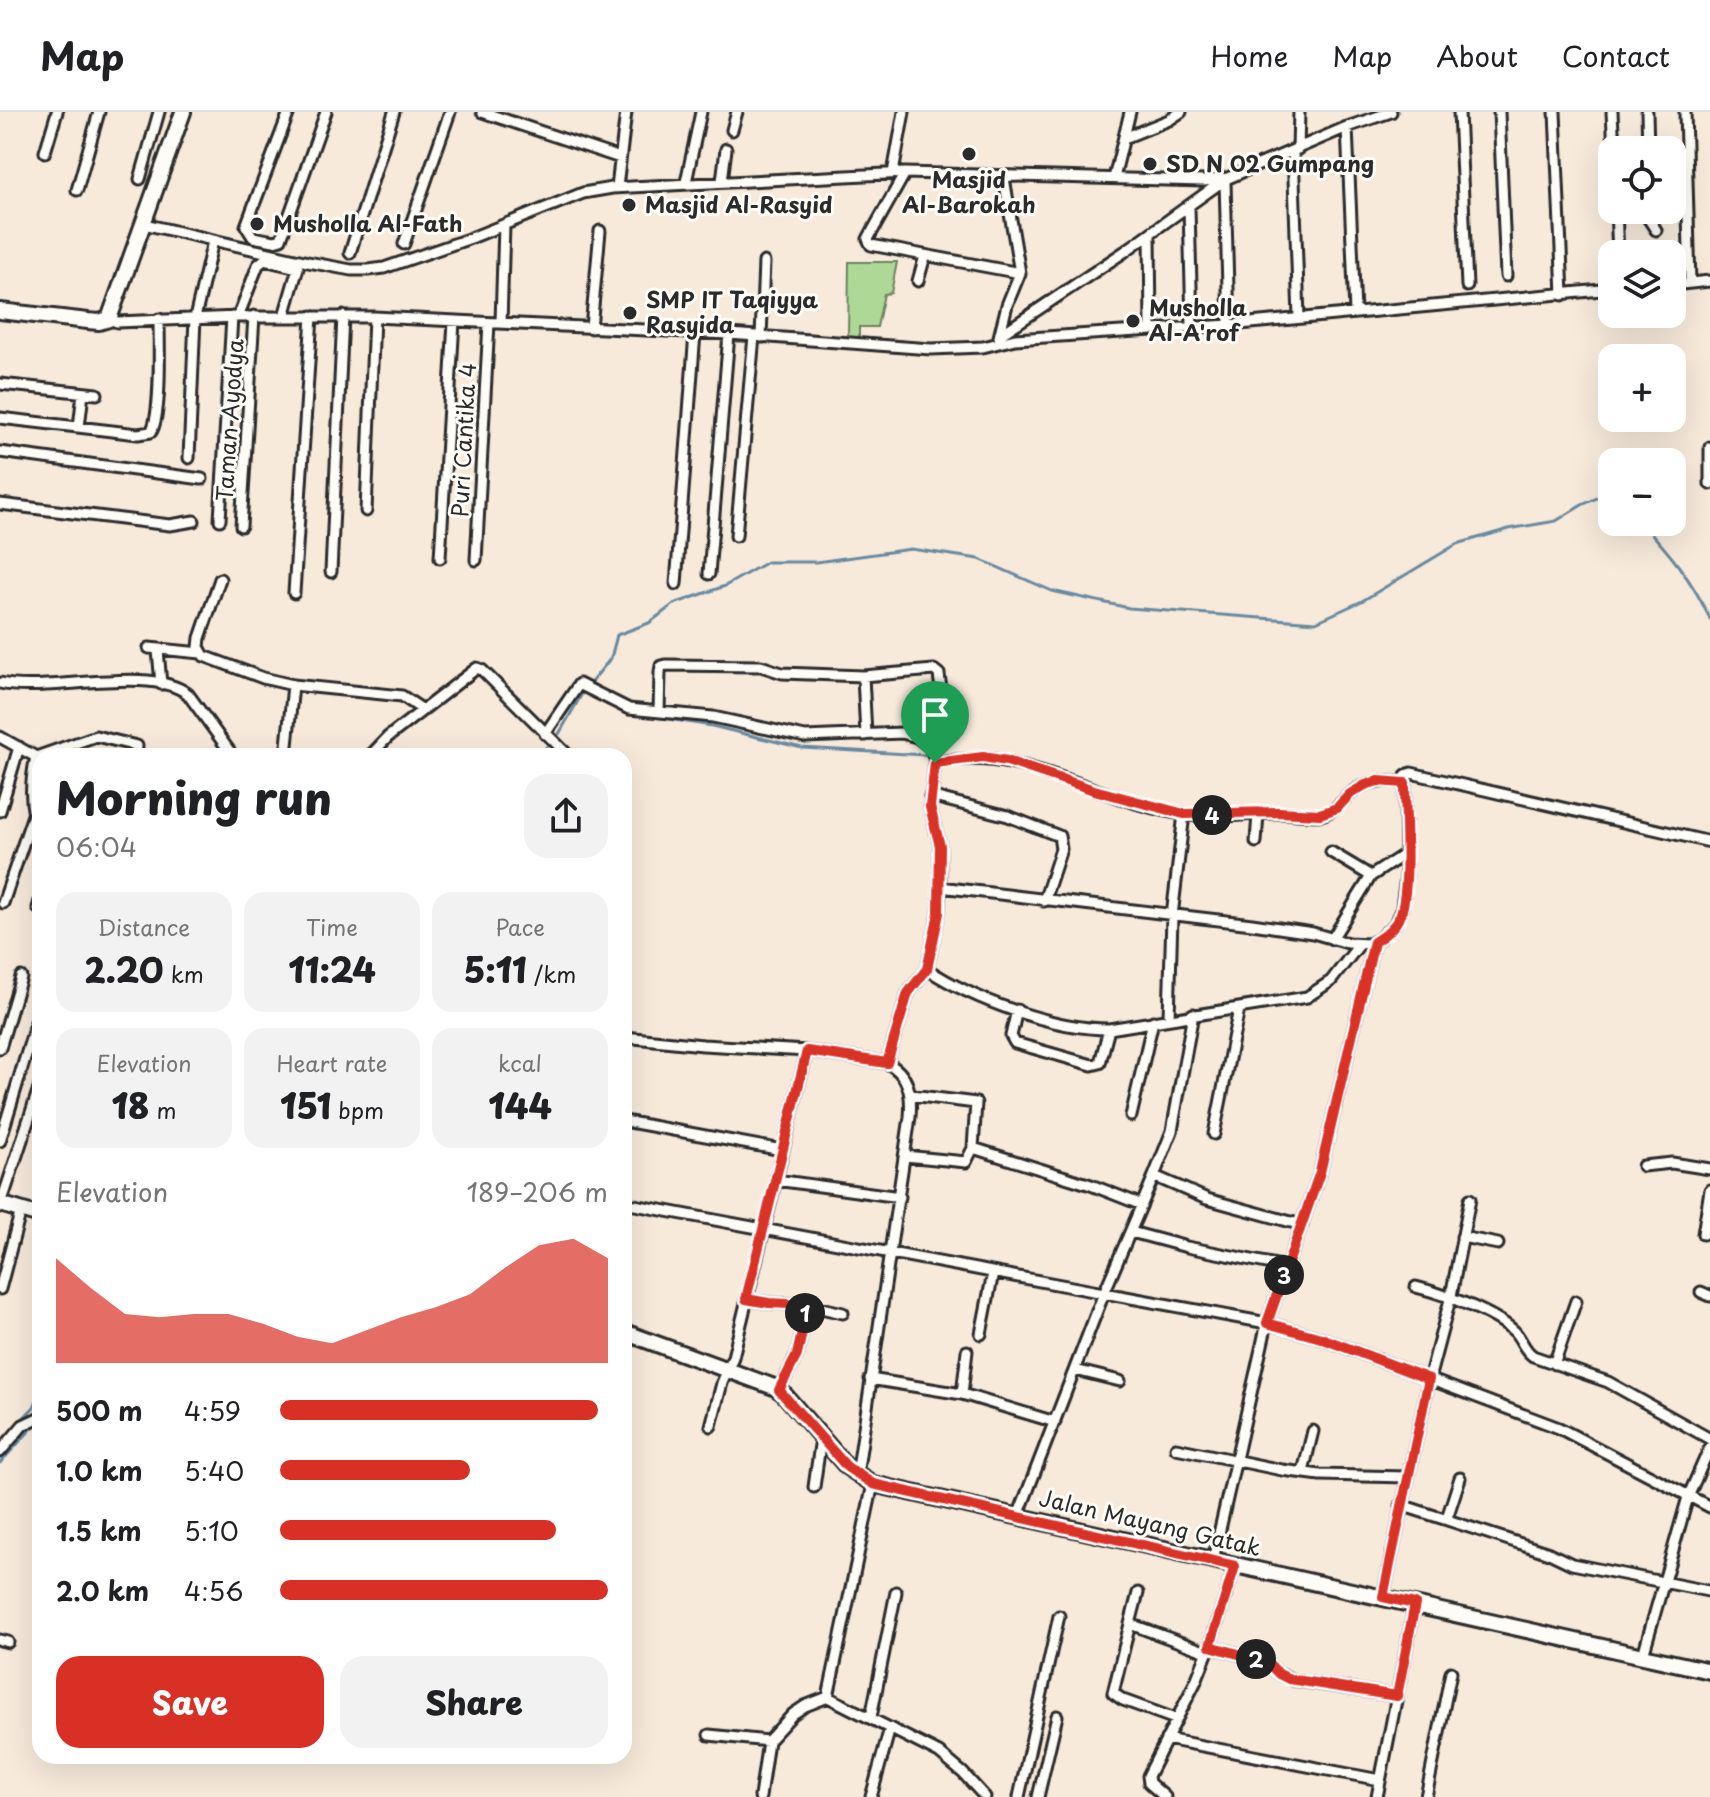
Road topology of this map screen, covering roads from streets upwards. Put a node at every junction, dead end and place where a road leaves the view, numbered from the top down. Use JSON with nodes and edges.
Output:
{"nodes":[{"id":1,"x":57,"y":112,"type":"edge"},
{"id":2,"x":99,"y":112,"type":"edge"},
{"id":3,"x":159,"y":112,"type":"edge"},
{"id":4,"x":183,"y":112,"type":"edge"},
{"id":5,"x":289,"y":112,"type":"edge"},
{"id":6,"x":326,"y":112,"type":"edge"},
{"id":7,"x":394,"y":112,"type":"edge"},
{"id":8,"x":450,"y":112,"type":"edge"},
{"id":9,"x":482,"y":112,"type":"edge"},
{"id":10,"x":626,"y":112,"type":"edge"},
{"id":11,"x":701,"y":112,"type":"edge"},
{"id":12,"x":737,"y":112,"type":"edge"},
{"id":13,"x":904,"y":112,"type":"edge"},
{"id":14,"x":1130,"y":112,"type":"edge"},
{"id":15,"x":1181,"y":112,"type":"edge"},
{"id":16,"x":1299,"y":112,"type":"edge"},
{"id":17,"x":1390,"y":112,"type":"edge"},
{"id":18,"x":1459,"y":112,"type":"edge"},
{"id":19,"x":1499,"y":112,"type":"edge"},
{"id":20,"x":1555,"y":112,"type":"edge"},
{"id":21,"x":1612,"y":112,"type":"edge"},
{"id":22,"x":1647,"y":112,"type":"edge"},
{"id":23,"x":1685,"y":112,"type":"edge"},
{"id":24,"x":1347,"y":127,"type":"junction"},
{"id":25,"x":732,"y":130,"type":"dead end"},
{"id":26,"x":1613,"y":136,"type":"edge"},
{"id":27,"x":1648,"y":136,"type":"edge"},
{"id":28,"x":1124,"y":138,"type":"junction"},
{"id":29,"x":726,"y":149,"type":"dead end"},
{"id":30,"x":1296,"y":150,"type":"junction"},
{"id":31,"x":45,"y":152,"type":"dead end"},
{"id":32,"x":620,"y":158,"type":"junction"},
{"id":33,"x":893,"y":173,"type":"junction"},
{"id":34,"x":905,"y":173,"type":"junction"},
{"id":35,"x":687,"y":178,"type":"junction"},
{"id":36,"x":1004,"y":178,"type":"junction"},
{"id":37,"x":1114,"y":178,"type":"junction"},
{"id":38,"x":140,"y":179,"type":"dead end"},
{"id":39,"x":1226,"y":179,"type":"junction"},
{"id":40,"x":722,"y":181,"type":"junction"},
{"id":41,"x":617,"y":183,"type":"junction"},
{"id":42,"x":77,"y":190,"type":"dead end"},
{"id":43,"x":1189,"y":207,"type":"junction"},
{"id":44,"x":146,"y":217,"type":"junction"},
{"id":45,"x":1652,"y":224,"type":"edge"},
{"id":46,"x":504,"y":225,"type":"junction"},
{"id":47,"x":1656,"y":230,"type":"dead end"},
{"id":48,"x":600,"y":231,"type":"dead end"},
{"id":49,"x":1150,"y":234,"type":"junction"},
{"id":50,"x":213,"y":241,"type":"junction"},
{"id":51,"x":404,"y":244,"type":"dead end"},
{"id":52,"x":350,"y":253,"type":"dead end"},
{"id":53,"x":925,"y":256,"type":"junction"},
{"id":54,"x":764,"y":262,"type":"dead end"},
{"id":55,"x":1020,"y":273,"type":"junction"},
{"id":56,"x":1506,"y":276,"type":"dead end"},
{"id":57,"x":918,"y":281,"type":"dead end"},
{"id":58,"x":1710,"y":281,"type":"edge"},
{"id":59,"x":1686,"y":283,"type":"edge"},
{"id":60,"x":1690,"y":283,"type":"junction"},
{"id":61,"x":1467,"y":286,"type":"dead end"},
{"id":62,"x":1598,"y":291,"type":"edge"},
{"id":63,"x":1563,"y":295,"type":"junction"},
{"id":64,"x":0,"y":311,"type":"edge"},
{"id":65,"x":1355,"y":313,"type":"junction"},
{"id":66,"x":254,"y":316,"type":"junction"},
{"id":67,"x":284,"y":316,"type":"junction"},
{"id":68,"x":312,"y":316,"type":"junction"},
{"id":69,"x":343,"y":316,"type":"junction"},
{"id":70,"x":235,"y":317,"type":"junction"},
{"id":71,"x":374,"y":317,"type":"junction"},
{"id":72,"x":195,"y":318,"type":"junction"},
{"id":73,"x":1299,"y":318,"type":"junction"},
{"id":74,"x":109,"y":319,"type":"junction"},
{"id":75,"x":159,"y":319,"type":"junction"},
{"id":76,"x":454,"y":321,"type":"junction"},
{"id":77,"x":489,"y":323,"type":"junction"},
{"id":78,"x":501,"y":323,"type":"junction"},
{"id":79,"x":1229,"y":325,"type":"junction"},
{"id":80,"x":1192,"y":326,"type":"junction"},
{"id":81,"x":591,"y":328,"type":"junction"},
{"id":82,"x":1151,"y":329,"type":"junction"},
{"id":83,"x":695,"y":333,"type":"junction"},
{"id":84,"x":729,"y":334,"type":"junction"},
{"id":85,"x":758,"y":336,"type":"junction"},
{"id":86,"x":998,"y":340,"type":"junction"},
{"id":87,"x":0,"y":384,"type":"edge"},
{"id":88,"x":83,"y":393,"type":"junction"},
{"id":89,"x":97,"y":394,"type":"dead end"},
{"id":90,"x":0,"y":418,"type":"edge"},
{"id":91,"x":79,"y":427,"type":"junction"},
{"id":92,"x":1710,"y":447,"type":"edge"},
{"id":93,"x":0,"y":452,"type":"edge"},
{"id":94,"x":189,"y":458,"type":"dead end"},
{"id":95,"x":202,"y":479,"type":"dead end"},
{"id":96,"x":1710,"y":484,"type":"edge"},
{"id":97,"x":0,"y":504,"type":"edge"},
{"id":98,"x":366,"y":511,"type":"dead end"},
{"id":99,"x":220,"y":520,"type":"dead end"},
{"id":100,"x":194,"y":521,"type":"dead end"},
{"id":101,"x":241,"y":526,"type":"dead end"},
{"id":102,"x":736,"y":536,"type":"dead end"},
{"id":103,"x":440,"y":558,"type":"dead end"},
{"id":104,"x":476,"y":560,"type":"dead end"},
{"id":105,"x":331,"y":572,"type":"dead end"},
{"id":106,"x":709,"y":574,"type":"dead end"},
{"id":107,"x":220,"y":579,"type":"dead end"},
{"id":108,"x":676,"y":584,"type":"dead end"},
{"id":109,"x":294,"y":593,"type":"dead end"},
{"id":110,"x":201,"y":653,"type":"junction"},
{"id":111,"x":863,"y":676,"type":"junction"},
{"id":112,"x":0,"y":683,"type":"edge"},
{"id":113,"x":161,"y":684,"type":"junction"},
{"id":114,"x":293,"y":685,"type":"junction"},
{"id":115,"x":423,"y":710,"type":"junction"},
{"id":116,"x":659,"y":712,"type":"junction"},
{"id":117,"x":545,"y":734,"type":"junction"},
{"id":118,"x":866,"y":735,"type":"junction"},
{"id":119,"x":2,"y":738,"type":"edge"},
{"id":120,"x":19,"y":747,"type":"junction"},
{"id":121,"x":62,"y":748,"type":"edge"},
{"id":122,"x":137,"y":748,"type":"edge"},
{"id":123,"x":227,"y":748,"type":"edge"},
{"id":124,"x":287,"y":748,"type":"edge"},
{"id":125,"x":378,"y":748,"type":"edge"},
{"id":126,"x":560,"y":748,"type":"edge"},
{"id":127,"x":0,"y":752,"type":"edge"},
{"id":128,"x":32,"y":755,"type":"edge"},
{"id":129,"x":934,"y":755,"type":"junction"},
{"id":130,"x":1405,"y":780,"type":"junction"},
{"id":131,"x":930,"y":796,"type":"junction"},
{"id":132,"x":0,"y":811,"type":"edge"},
{"id":133,"x":1184,"y":814,"type":"junction"},
{"id":134,"x":1258,"y":814,"type":"junction"},
{"id":135,"x":32,"y":818,"type":"edge"},
{"id":136,"x":1256,"y":842,"type":"dead end"},
{"id":137,"x":1710,"y":842,"type":"edge"},
{"id":138,"x":1331,"y":852,"type":"dead end"},
{"id":139,"x":1405,"y":854,"type":"junction"},
{"id":140,"x":1371,"y":876,"type":"junction"},
{"id":141,"x":940,"y":887,"type":"junction"},
{"id":142,"x":1044,"y":901,"type":"junction"},
{"id":143,"x":3,"y":903,"type":"dead end"},
{"id":144,"x":1172,"y":916,"type":"junction"},
{"id":145,"x":1332,"y":939,"type":"junction"},
{"id":146,"x":1374,"y":942,"type":"junction"},
{"id":147,"x":1359,"y":945,"type":"junction"},
{"id":148,"x":927,"y":969,"type":"junction"},
{"id":149,"x":21,"y":977,"type":"dead end"},
{"id":150,"x":1239,"y":1009,"type":"junction"},
{"id":151,"x":1017,"y":1010,"type":"junction"},
{"id":152,"x":1193,"y":1014,"type":"junction"},
{"id":153,"x":1169,"y":1017,"type":"junction"},
{"id":154,"x":1153,"y":1021,"type":"junction"},
{"id":155,"x":1109,"y":1029,"type":"junction"},
{"id":156,"x":32,"y":1035,"type":"edge"},
{"id":157,"x":632,"y":1038,"type":"edge"},
{"id":158,"x":0,"y":1048,"type":"edge"},
{"id":159,"x":807,"y":1051,"type":"junction"},
{"id":160,"x":887,"y":1063,"type":"junction"},
{"id":161,"x":911,"y":1095,"type":"junction"},
{"id":162,"x":32,"y":1109,"type":"edge"},
{"id":163,"x":1131,"y":1116,"type":"dead end"},
{"id":164,"x":632,"y":1122,"type":"edge"},
{"id":165,"x":1214,"y":1134,"type":"dead end"},
{"id":166,"x":0,"y":1141,"type":"edge"},
{"id":167,"x":973,"y":1148,"type":"junction"},
{"id":168,"x":782,"y":1150,"type":"junction"},
{"id":169,"x":905,"y":1156,"type":"junction"},
{"id":170,"x":1643,"y":1166,"type":"dead end"},
{"id":171,"x":1710,"y":1169,"type":"edge"},
{"id":172,"x":1154,"y":1176,"type":"junction"},
{"id":173,"x":776,"y":1180,"type":"junction"},
{"id":174,"x":1710,"y":1190,"type":"edge"},
{"id":175,"x":900,"y":1197,"type":"junction"},
{"id":176,"x":1470,"y":1199,"type":"dead end"},
{"id":177,"x":0,"y":1204,"type":"edge"},
{"id":178,"x":632,"y":1205,"type":"edge"},
{"id":179,"x":1142,"y":1205,"type":"junction"},
{"id":180,"x":21,"y":1210,"type":"junction"},
{"id":181,"x":32,"y":1213,"type":"edge"},
{"id":182,"x":1302,"y":1225,"type":"junction"},
{"id":183,"x":762,"y":1231,"type":"junction"},
{"id":184,"x":1131,"y":1232,"type":"junction"},
{"id":185,"x":1703,"y":1234,"type":"dead end"},
{"id":186,"x":1462,"y":1237,"type":"junction"},
{"id":187,"x":1498,"y":1244,"type":"dead end"},
{"id":188,"x":891,"y":1254,"type":"junction"},
{"id":189,"x":1287,"y":1267,"type":"junction"},
{"id":190,"x":993,"y":1273,"type":"junction"},
{"id":191,"x":1416,"y":1287,"type":"dead end"},
{"id":192,"x":0,"y":1289,"type":"edge"},
{"id":193,"x":1104,"y":1293,"type":"junction"},
{"id":194,"x":1451,"y":1296,"type":"junction"},
{"id":195,"x":746,"y":1299,"type":"junction"},
{"id":196,"x":1576,"y":1301,"type":"dead end"},
{"id":197,"x":808,"y":1305,"type":"junction"},
{"id":198,"x":843,"y":1313,"type":"dead end"},
{"id":199,"x":1267,"y":1323,"type":"junction"},
{"id":200,"x":981,"y":1334,"type":"dead end"},
{"id":201,"x":632,"y":1335,"type":"edge"},
{"id":202,"x":967,"y":1351,"type":"dead end"},
{"id":203,"x":1554,"y":1364,"type":"junction"},
{"id":204,"x":728,"y":1368,"type":"junction"},
{"id":205,"x":1075,"y":1370,"type":"junction"},
{"id":206,"x":870,"y":1379,"type":"junction"},
{"id":207,"x":1429,"y":1379,"type":"junction"},
{"id":208,"x":1120,"y":1381,"type":"dead end"},
{"id":209,"x":779,"y":1390,"type":"junction"},
{"id":210,"x":962,"y":1394,"type":"junction"},
{"id":211,"x":32,"y":1421,"type":"edge"},
{"id":212,"x":1055,"y":1422,"type":"junction"},
{"id":213,"x":711,"y":1426,"type":"dead end"},
{"id":214,"x":1313,"y":1431,"type":"dead end"},
{"id":215,"x":821,"y":1438,"type":"junction"},
{"id":216,"x":1710,"y":1439,"type":"edge"},
{"id":217,"x":1710,"y":1447,"type":"edge"},
{"id":218,"x":1176,"y":1448,"type":"dead end"},
{"id":219,"x":0,"y":1452,"type":"edge"},
{"id":220,"x":1236,"y":1460,"type":"junction"},
{"id":221,"x":1303,"y":1472,"type":"junction"},
{"id":222,"x":857,"y":1475,"type":"junction"},
{"id":223,"x":1407,"y":1477,"type":"junction"},
{"id":224,"x":1460,"y":1478,"type":"dead end"},
{"id":225,"x":873,"y":1484,"type":"junction"},
{"id":226,"x":814,"y":1487,"type":"dead end"},
{"id":227,"x":1688,"y":1497,"type":"junction"},
{"id":228,"x":1401,"y":1505,"type":"junction"},
{"id":229,"x":1710,"y":1507,"type":"edge"},
{"id":230,"x":1018,"y":1516,"type":"junction"},
{"id":231,"x":1447,"y":1518,"type":"junction"},
{"id":232,"x":1213,"y":1560,"type":"junction"},
{"id":233,"x":1235,"y":1566,"type":"junction"},
{"id":234,"x":1662,"y":1583,"type":"junction"},
{"id":235,"x":1708,"y":1591,"type":"dead end"},
{"id":236,"x":896,"y":1592,"type":"dead end"},
{"id":237,"x":1138,"y":1593,"type":"dead end"},
{"id":238,"x":1383,"y":1597,"type":"junction"},
{"id":239,"x":1415,"y":1604,"type":"junction"},
{"id":240,"x":1059,"y":1616,"type":"dead end"},
{"id":241,"x":1130,"y":1624,"type":"junction"},
{"id":242,"x":1209,"y":1649,"type":"junction"},
{"id":243,"x":1643,"y":1655,"type":"junction"},
{"id":244,"x":1710,"y":1671,"type":"edge"},
{"id":245,"x":1451,"y":1672,"type":"dead end"},
{"id":246,"x":1397,"y":1696,"type":"junction"},
{"id":247,"x":828,"y":1697,"type":"junction"},
{"id":248,"x":1057,"y":1716,"type":"dead end"},
{"id":249,"x":871,"y":1717,"type":"junction"},
{"id":250,"x":1175,"y":1719,"type":"junction"},
{"id":251,"x":890,"y":1728,"type":"junction"},
{"id":252,"x":709,"y":1735,"type":"dead end"},
{"id":253,"x":1166,"y":1739,"type":"junction"},
{"id":254,"x":768,"y":1747,"type":"junction"},
{"id":255,"x":1380,"y":1780,"type":"junction"},
{"id":256,"x":1022,"y":1783,"type":"junction"},
{"id":257,"x":1040,"y":1792,"type":"edge"},
{"id":258,"x":1160,"y":1795,"type":"edge"},
{"id":259,"x":762,"y":1797,"type":"edge"},
{"id":260,"x":871,"y":1797,"type":"edge"},
{"id":261,"x":985,"y":1797,"type":"edge"},
{"id":262,"x":1019,"y":1797,"type":"edge"},
{"id":263,"x":1377,"y":1797,"type":"edge"},
{"id":264,"x":1426,"y":1797,"type":"edge"}],
"edges":[{"from":1,"to":31,"type":"street"},
{"from":2,"to":42,"type":"street"},
{"from":3,"to":38,"type":"street"},
{"from":4,"to":44,"type":"street"},
{"from":5,"to":6,"type":"street"},
{"from":7,"to":52,"type":"street"},
{"from":8,"to":51,"type":"street"},
{"from":9,"to":32,"type":"street"},
{"from":10,"to":32,"type":"street"},
{"from":11,"to":35,"type":"street"},
{"from":12,"to":25,"type":"street"},
{"from":13,"to":33,"type":"street"},
{"from":14,"to":28,"type":"street"},
{"from":15,"to":28,"type":"street"},
{"from":16,"to":30,"type":"street"},
{"from":17,"to":24,"type":"street"},
{"from":18,"to":61,"type":"street"},
{"from":19,"to":56,"type":"street"},
{"from":20,"to":63,"type":"street"},
{"from":21,"to":26,"type":"street"},
{"from":22,"to":27,"type":"street"},
{"from":23,"to":60,"type":"street"},
{"from":24,"to":30,"type":"street"},
{"from":24,"to":65,"type":"street"},
{"from":28,"to":37,"type":"street"},
{"from":29,"to":40,"type":"street"},
{"from":30,"to":39,"type":"street"},
{"from":30,"to":73,"type":"street"},
{"from":32,"to":41,"type":"street"},
{"from":33,"to":34,"type":"street"},
{"from":33,"to":40,"type":"street"},
{"from":34,"to":36,"type":"street"},
{"from":34,"to":53,"type":"street"},
{"from":35,"to":40,"type":"street"},
{"from":35,"to":41,"type":"street"},
{"from":36,"to":37,"type":"street"},
{"from":36,"to":55,"type":"street"},
{"from":37,"to":39,"type":"street"},
{"from":39,"to":43,"type":"street"},
{"from":39,"to":79,"type":"street"},
{"from":41,"to":46,"type":"street"},
{"from":43,"to":49,"type":"street"},
{"from":43,"to":80,"type":"street"},
{"from":44,"to":50,"type":"street"},
{"from":44,"to":74,"type":"street"},
{"from":45,"to":47,"type":"street"},
{"from":46,"to":50,"type":"street"},
{"from":46,"to":78,"type":"street"},
{"from":48,"to":81,"type":"street"},
{"from":49,"to":82,"type":"street"},
{"from":49,"to":86,"type":"street"},
{"from":50,"to":72,"type":"street"},
{"from":53,"to":55,"type":"street"},
{"from":53,"to":57,"type":"street"},
{"from":54,"to":85,"type":"street"},
{"from":55,"to":86,"type":"street"},
{"from":58,"to":60,"type":"street"},
{"from":59,"to":60,"type":"street"},
{"from":62,"to":63,"type":"street"},
{"from":63,"to":65,"type":"street"},
{"from":64,"to":74,"type":"street"},
{"from":65,"to":73,"type":"street"},
{"from":66,"to":67,"type":"street"},
{"from":66,"to":70,"type":"street"},
{"from":66,"to":101,"type":"street","name":"Taman Ayodya"},
{"from":67,"to":68,"type":"street"},
{"from":67,"to":70,"type":"street"},
{"from":68,"to":69,"type":"street"},
{"from":68,"to":109,"type":"street"},
{"from":69,"to":71,"type":"street"},
{"from":69,"to":105,"type":"street"},
{"from":70,"to":72,"type":"street"},
{"from":70,"to":99,"type":"street"},
{"from":71,"to":76,"type":"street"},
{"from":71,"to":98,"type":"street"},
{"from":72,"to":75,"type":"street"},
{"from":72,"to":94,"type":"street"},
{"from":73,"to":79,"type":"street"},
{"from":74,"to":75,"type":"street"},
{"from":75,"to":91,"type":"street"},
{"from":76,"to":77,"type":"street"},
{"from":76,"to":103,"type":"street"},
{"from":77,"to":78,"type":"street"},
{"from":77,"to":104,"type":"street","name":"Puri Cantika 4"},
{"from":78,"to":81,"type":"street"},
{"from":79,"to":80,"type":"street"},
{"from":80,"to":82,"type":"street"},
{"from":81,"to":83,"type":"street"},
{"from":82,"to":86,"type":"street"},
{"from":83,"to":84,"type":"street"},
{"from":83,"to":108,"type":"street"},
{"from":84,"to":85,"type":"street"},
{"from":84,"to":106,"type":"street"},
{"from":85,"to":86,"type":"street"},
{"from":85,"to":102,"type":"street"},
{"from":87,"to":88,"type":"street"},
{"from":88,"to":89,"type":"street"},
{"from":88,"to":91,"type":"street"},
{"from":90,"to":91,"type":"street"},
{"from":92,"to":96,"type":"street"},
{"from":93,"to":95,"type":"street"},
{"from":97,"to":100,"type":"street"},
{"from":107,"to":110,"type":"street"},
{"from":110,"to":113,"type":"street"},
{"from":110,"to":114,"type":"street"},
{"from":111,"to":116,"type":"street"},
{"from":111,"to":118,"type":"street"},
{"from":111,"to":129,"type":"street"},
{"from":112,"to":113,"type":"street"},
{"from":113,"to":123,"type":"street"},
{"from":114,"to":115,"type":"street"},
{"from":114,"to":124,"type":"street"},
{"from":115,"to":117,"type":"street"},
{"from":115,"to":125,"type":"street"},
{"from":116,"to":117,"type":"street"},
{"from":116,"to":118,"type":"street"},
{"from":117,"to":126,"type":"street"},
{"from":118,"to":129,"type":"street"},
{"from":119,"to":120,"type":"street"},
{"from":119,"to":127,"type":"street"},
{"from":120,"to":128,"type":"street"},
{"from":120,"to":132,"type":"street"},
{"from":121,"to":122,"type":"street"},
{"from":129,"to":131,"type":"street"},
{"from":129,"to":133,"type":"street"},
{"from":130,"to":134,"type":"street"},
{"from":130,"to":137,"type":"street"},
{"from":130,"to":139,"type":"street"},
{"from":131,"to":141,"type":"street"},
{"from":131,"to":142,"type":"street"},
{"from":133,"to":134,"type":"street"},
{"from":133,"to":144,"type":"street"},
{"from":134,"to":136,"type":"street"},
{"from":135,"to":143,"type":"street"},
{"from":138,"to":140,"type":"street"},
{"from":139,"to":140,"type":"street"},
{"from":139,"to":146,"type":"street"},
{"from":140,"to":145,"type":"street"},
{"from":141,"to":142,"type":"street"},
{"from":141,"to":148,"type":"street"},
{"from":142,"to":144,"type":"street"},
{"from":144,"to":145,"type":"street"},
{"from":144,"to":153,"type":"street"},
{"from":145,"to":147,"type":"street"},
{"from":146,"to":147,"type":"street"},
{"from":146,"to":182,"type":"street"},
{"from":147,"to":150,"type":"street"},
{"from":148,"to":151,"type":"street"},
{"from":148,"to":160,"type":"street"},
{"from":149,"to":158,"type":"street"},
{"from":150,"to":152,"type":"street"},
{"from":150,"to":165,"type":"street"},
{"from":151,"to":155,"type":"street"},
{"from":151,"to":155,"type":"street"},
{"from":152,"to":153,"type":"street"},
{"from":152,"to":172,"type":"street"},
{"from":153,"to":154,"type":"street"},
{"from":154,"to":155,"type":"street"},
{"from":154,"to":163,"type":"street"},
{"from":156,"to":166,"type":"street"},
{"from":157,"to":159,"type":"street"},
{"from":159,"to":160,"type":"street"},
{"from":159,"to":168,"type":"street"},
{"from":160,"to":161,"type":"street"},
{"from":161,"to":167,"type":"street"},
{"from":161,"to":169,"type":"street"},
{"from":162,"to":177,"type":"street"},
{"from":164,"to":168,"type":"street"},
{"from":167,"to":169,"type":"street"},
{"from":167,"to":179,"type":"street"},
{"from":168,"to":173,"type":"street"},
{"from":169,"to":175,"type":"street"},
{"from":170,"to":171,"type":"street"},
{"from":172,"to":179,"type":"street"},
{"from":172,"to":182,"type":"street"},
{"from":173,"to":175,"type":"street"},
{"from":173,"to":183,"type":"street"},
{"from":174,"to":185,"type":"street"},
{"from":175,"to":188,"type":"street"},
{"from":176,"to":186,"type":"street"},
{"from":177,"to":180,"type":"street"},
{"from":178,"to":183,"type":"street"},
{"from":179,"to":184,"type":"street"},
{"from":180,"to":181,"type":"street"},
{"from":180,"to":192,"type":"street"},
{"from":182,"to":189,"type":"street"},
{"from":183,"to":188,"type":"street"},
{"from":183,"to":195,"type":"street"},
{"from":184,"to":189,"type":"street"},
{"from":184,"to":193,"type":"street"},
{"from":186,"to":187,"type":"street"},
{"from":186,"to":194,"type":"street"},
{"from":188,"to":190,"type":"street"},
{"from":188,"to":206,"type":"street"},
{"from":189,"to":199,"type":"street"},
{"from":190,"to":193,"type":"street"},
{"from":190,"to":200,"type":"street"},
{"from":191,"to":194,"type":"street"},
{"from":193,"to":199,"type":"street"},
{"from":193,"to":205,"type":"street"},
{"from":194,"to":203,"type":"street"},
{"from":194,"to":207,"type":"street"},
{"from":195,"to":197,"type":"street"},
{"from":195,"to":204,"type":"street"},
{"from":196,"to":203,"type":"street"},
{"from":197,"to":198,"type":"street"},
{"from":197,"to":209,"type":"street"},
{"from":199,"to":207,"type":"street"},
{"from":199,"to":220,"type":"street"},
{"from":201,"to":204,"type":"street","name":"Jalan Mayang Gatak"},
{"from":202,"to":210,"type":"street"},
{"from":203,"to":216,"type":"street"},
{"from":204,"to":209,"type":"street","name":"Jalan Mayang Gatak"},
{"from":204,"to":213,"type":"street"},
{"from":205,"to":208,"type":"street"},
{"from":205,"to":212,"type":"street"},
{"from":206,"to":210,"type":"street"},
{"from":206,"to":222,"type":"street"},
{"from":207,"to":223,"type":"street"},
{"from":207,"to":227,"type":"street"},
{"from":209,"to":215,"type":"street","name":"Jalan Mayang Gatak"},
{"from":210,"to":212,"type":"street"},
{"from":211,"to":219,"type":"street"},
{"from":212,"to":230,"type":"street"},
{"from":214,"to":221,"type":"street"},
{"from":215,"to":222,"type":"street","name":"Jalan Mayang Gatak"},
{"from":215,"to":226,"type":"street"},
{"from":217,"to":227,"type":"street"},
{"from":218,"to":220,"type":"street"},
{"from":220,"to":221,"type":"street"},
{"from":220,"to":232,"type":"street"},
{"from":221,"to":223,"type":"street"},
{"from":222,"to":225,"type":"street","name":"Jalan Mayang Gatak"},
{"from":223,"to":228,"type":"street"},
{"from":224,"to":231,"type":"street"},
{"from":225,"to":230,"type":"street","name":"Jalan Mayang Gatak"},
{"from":225,"to":247,"type":"street"},
{"from":227,"to":229,"type":"street"},
{"from":227,"to":234,"type":"street"},
{"from":228,"to":231,"type":"street"},
{"from":228,"to":238,"type":"street"},
{"from":230,"to":232,"type":"street","name":"Jalan Mayang Gatak"},
{"from":231,"to":234,"type":"street"},
{"from":232,"to":233,"type":"street","name":"Jalan Mayang Gatak"},
{"from":233,"to":238,"type":"street","name":"Jalan Mayang Gatak"},
{"from":233,"to":242,"type":"street"},
{"from":234,"to":235,"type":"street"},
{"from":234,"to":243,"type":"street"},
{"from":236,"to":249,"type":"street"},
{"from":237,"to":241,"type":"street"},
{"from":238,"to":239,"type":"street","name":"Jalan Mayang Gatak"},
{"from":239,"to":243,"type":"street","name":"Jalan Mayang Gatak"},
{"from":239,"to":246,"type":"street"},
{"from":240,"to":256,"type":"street"},
{"from":241,"to":242,"type":"street"},
{"from":241,"to":250,"type":"street"},
{"from":242,"to":246,"type":"street"},
{"from":242,"to":250,"type":"street"},
{"from":243,"to":244,"type":"street","name":"Jalan Mayang Gatak"},
{"from":245,"to":264,"type":"street"},
{"from":246,"to":255,"type":"street"},
{"from":247,"to":249,"type":"street"},
{"from":247,"to":254,"type":"street"},
{"from":248,"to":257,"type":"street"},
{"from":249,"to":251,"type":"street"},
{"from":250,"to":253,"type":"street"},
{"from":251,"to":260,"type":"street"},
{"from":251,"to":261,"type":"street"},
{"from":252,"to":254,"type":"street"},
{"from":253,"to":255,"type":"street"},
{"from":253,"to":258,"type":"street"},
{"from":254,"to":259,"type":"street"},
{"from":255,"to":263,"type":"street"},
{"from":256,"to":257,"type":"street"},
{"from":256,"to":262,"type":"street"}]}
